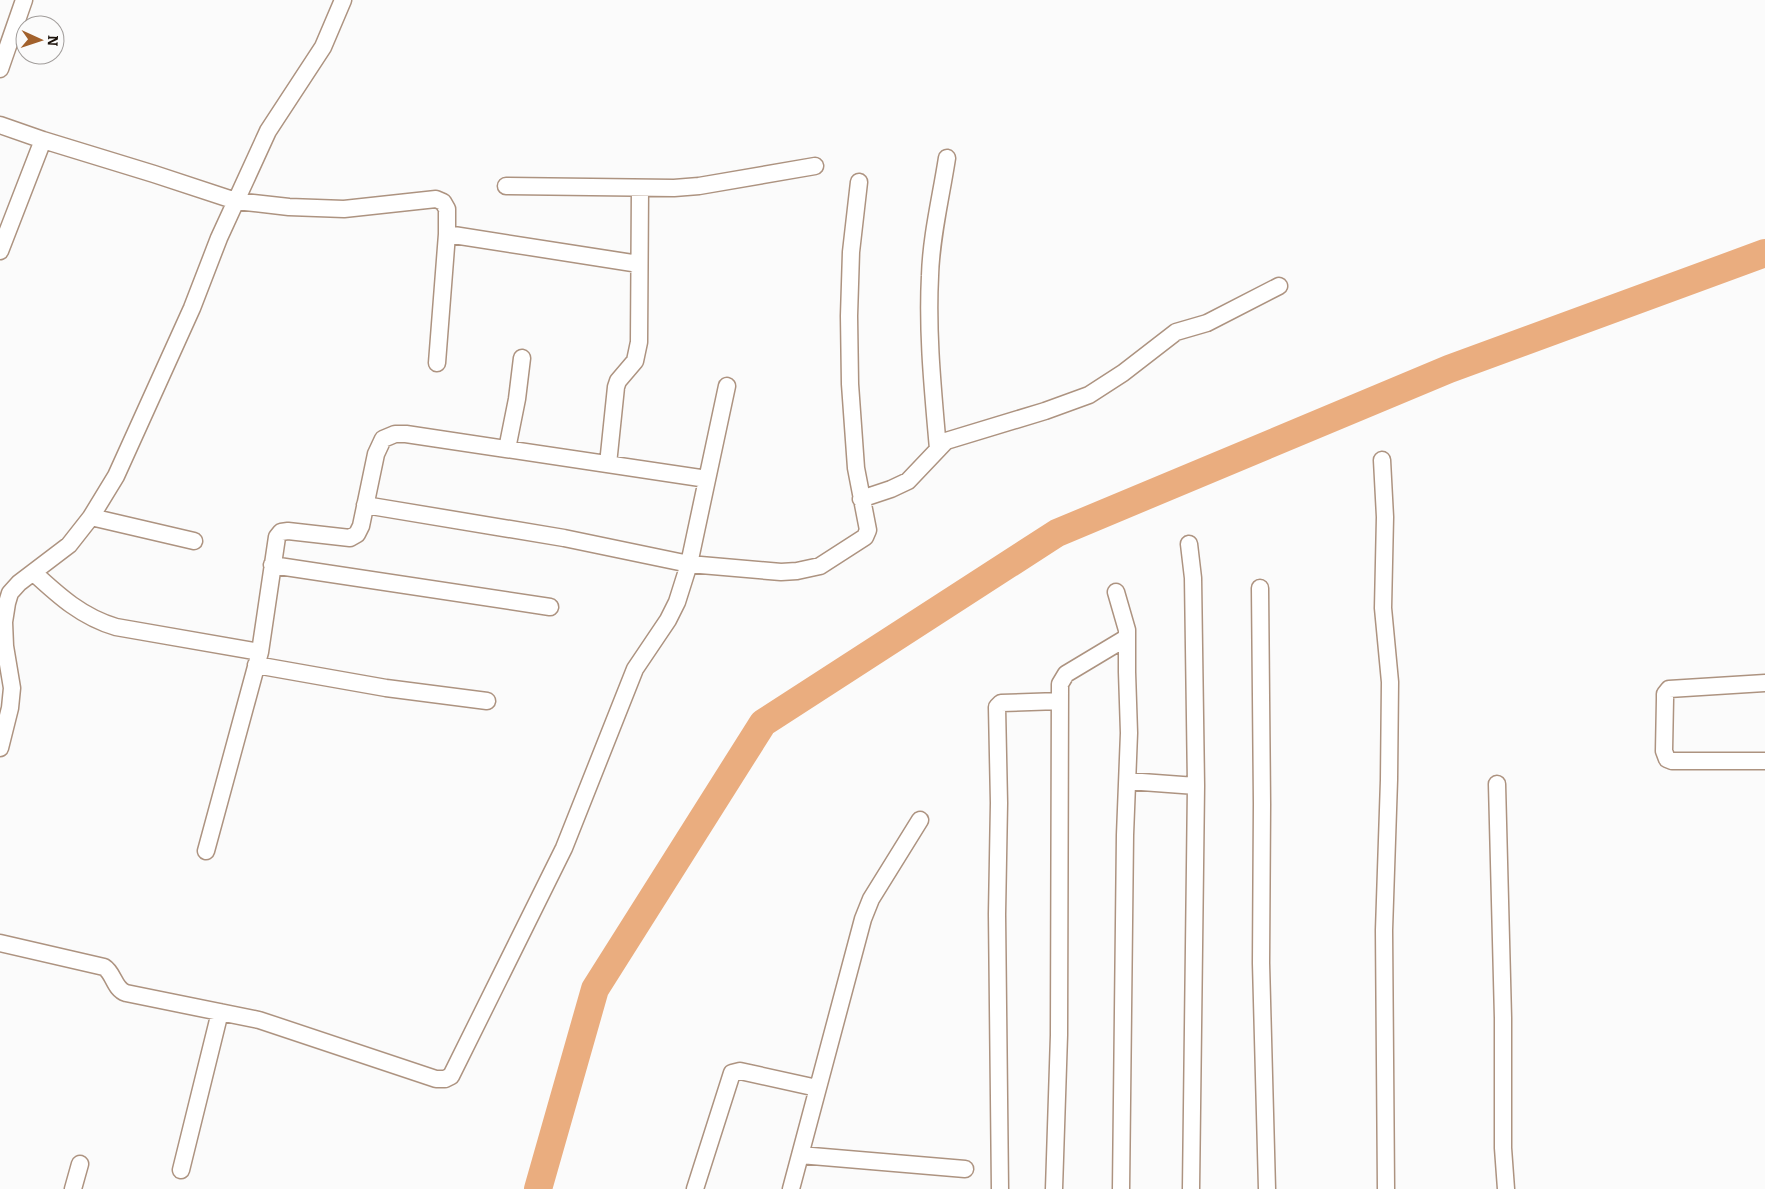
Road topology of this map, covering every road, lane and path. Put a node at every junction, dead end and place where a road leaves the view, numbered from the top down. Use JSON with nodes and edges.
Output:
{"nodes":[{"id":1,"x":24,"y":0,"type":"edge"},
{"id":2,"x":343,"y":0,"type":"edge"},
{"id":3,"x":0,"y":69,"type":"edge"},
{"id":4,"x":0,"y":125,"type":"edge"},
{"id":5,"x":43,"y":140,"type":"junction"},
{"id":6,"x":947,"y":158,"type":"dead end"},
{"id":7,"x":816,"y":166,"type":"dead end"},
{"id":8,"x":859,"y":182,"type":"dead end"},
{"id":9,"x":506,"y":186,"type":"dead end"},
{"id":10,"x":640,"y":188,"type":"junction"},
{"id":11,"x":236,"y":201,"type":"junction"},
{"id":12,"x":447,"y":234,"type":"junction"},
{"id":13,"x":0,"y":251,"type":"edge"},
{"id":14,"x":640,"y":264,"type":"junction"},
{"id":15,"x":1279,"y":286,"type":"dead end"},
{"id":16,"x":522,"y":358,"type":"dead end"},
{"id":17,"x":437,"y":363,"type":"dead end"},
{"id":18,"x":727,"y":386,"type":"dead end"},
{"id":19,"x":508,"y":449,"type":"junction"},
{"id":20,"x":938,"y":449,"type":"junction"},
{"id":21,"x":1382,"y":460,"type":"dead end"},
{"id":22,"x":608,"y":464,"type":"junction"},
{"id":23,"x":707,"y":479,"type":"junction"},
{"id":24,"x":861,"y":499,"type":"junction"},
{"id":25,"x":365,"y":505,"type":"junction"},
{"id":26,"x":91,"y":517,"type":"junction"},
{"id":27,"x":194,"y":541,"type":"dead end"},
{"id":28,"x":1189,"y":544,"type":"dead end"},
{"id":29,"x":689,"y":564,"type":"junction"},
{"id":30,"x":272,"y":565,"type":"junction"},
{"id":31,"x":34,"y":573,"type":"junction"},
{"id":32,"x":1260,"y":588,"type":"dead end"},
{"id":33,"x":1116,"y":592,"type":"dead end"},
{"id":34,"x":550,"y":606,"type":"dead end"},
{"id":35,"x":1126,"y":638,"type":"junction"},
{"id":36,"x":3,"y":654,"type":"edge"},
{"id":37,"x":258,"y":659,"type":"junction"},
{"id":38,"x":1765,"y":683,"type":"edge"},
{"id":39,"x":487,"y":701,"type":"dead end"},
{"id":40,"x":1060,"y":701,"type":"junction"},
{"id":41,"x":0,"y":748,"type":"edge"},
{"id":42,"x":1765,"y":761,"type":"edge"},
{"id":43,"x":1128,"y":782,"type":"junction"},
{"id":44,"x":1496,"y":784,"type":"dead end"},
{"id":45,"x":1196,"y":786,"type":"junction"},
{"id":46,"x":920,"y":820,"type":"dead end"},
{"id":47,"x":206,"y":851,"type":"dead end"},
{"id":48,"x":0,"y":943,"type":"edge"},
{"id":49,"x":220,"y":1012,"type":"junction"},
{"id":50,"x":818,"y":1088,"type":"junction"},
{"id":51,"x":800,"y":1155,"type":"junction"},
{"id":52,"x":80,"y":1164,"type":"dead end"},
{"id":53,"x":965,"y":1169,"type":"dead end"},
{"id":54,"x":181,"y":1170,"type":"dead end"},
{"id":55,"x":73,"y":1189,"type":"edge"},
{"id":56,"x":695,"y":1189,"type":"edge"},
{"id":57,"x":791,"y":1189,"type":"edge"},
{"id":58,"x":1000,"y":1189,"type":"edge"},
{"id":59,"x":1054,"y":1189,"type":"edge"},
{"id":60,"x":1121,"y":1189,"type":"edge"},
{"id":61,"x":1191,"y":1189,"type":"edge"},
{"id":62,"x":1267,"y":1189,"type":"edge"},
{"id":63,"x":1386,"y":1189,"type":"edge"},
{"id":64,"x":1506,"y":1189,"type":"edge"}],
"edges":[{"from":1,"to":3,"type":"street"},
{"from":2,"to":11,"type":"street"},
{"from":4,"to":5,"type":"street"},
{"from":5,"to":11,"type":"street"},
{"from":5,"to":13,"type":"street"},
{"from":6,"to":20,"type":"street"},
{"from":7,"to":10,"type":"street"},
{"from":8,"to":24,"type":"street"},
{"from":9,"to":10,"type":"street"},
{"from":10,"to":14,"type":"street"},
{"from":11,"to":12,"type":"street"},
{"from":11,"to":26,"type":"street"},
{"from":12,"to":14,"type":"street"},
{"from":12,"to":17,"type":"street"},
{"from":14,"to":22,"type":"street"},
{"from":15,"to":20,"type":"street"},
{"from":16,"to":19,"type":"street"},
{"from":18,"to":23,"type":"street"},
{"from":19,"to":22,"type":"street"},
{"from":19,"to":25,"type":"street"},
{"from":20,"to":24,"type":"street"},
{"from":21,"to":63,"type":"street"},
{"from":22,"to":23,"type":"street"},
{"from":23,"to":29,"type":"street"},
{"from":24,"to":29,"type":"street"},
{"from":25,"to":29,"type":"street"},
{"from":25,"to":30,"type":"street"},
{"from":26,"to":27,"type":"street"},
{"from":26,"to":31,"type":"street"},
{"from":28,"to":45,"type":"street"},
{"from":29,"to":49,"type":"street"},
{"from":30,"to":34,"type":"street"},
{"from":30,"to":37,"type":"street"},
{"from":31,"to":36,"type":"street"},
{"from":31,"to":37,"type":"street"},
{"from":32,"to":62,"type":"street"},
{"from":33,"to":35,"type":"street"},
{"from":35,"to":40,"type":"street"},
{"from":35,"to":43,"type":"street"},
{"from":36,"to":41,"type":"street"},
{"from":37,"to":39,"type":"street"},
{"from":37,"to":47,"type":"street"},
{"from":38,"to":42,"type":"street"},
{"from":40,"to":58,"type":"street"},
{"from":40,"to":59,"type":"street"},
{"from":43,"to":45,"type":"street"},
{"from":43,"to":60,"type":"street"},
{"from":44,"to":64,"type":"street"},
{"from":45,"to":61,"type":"street"},
{"from":46,"to":50,"type":"street"},
{"from":48,"to":49,"type":"street"},
{"from":49,"to":54,"type":"street"},
{"from":50,"to":51,"type":"street"},
{"from":50,"to":56,"type":"street"},
{"from":51,"to":53,"type":"street"},
{"from":51,"to":57,"type":"street"},
{"from":52,"to":55,"type":"street"}]}
